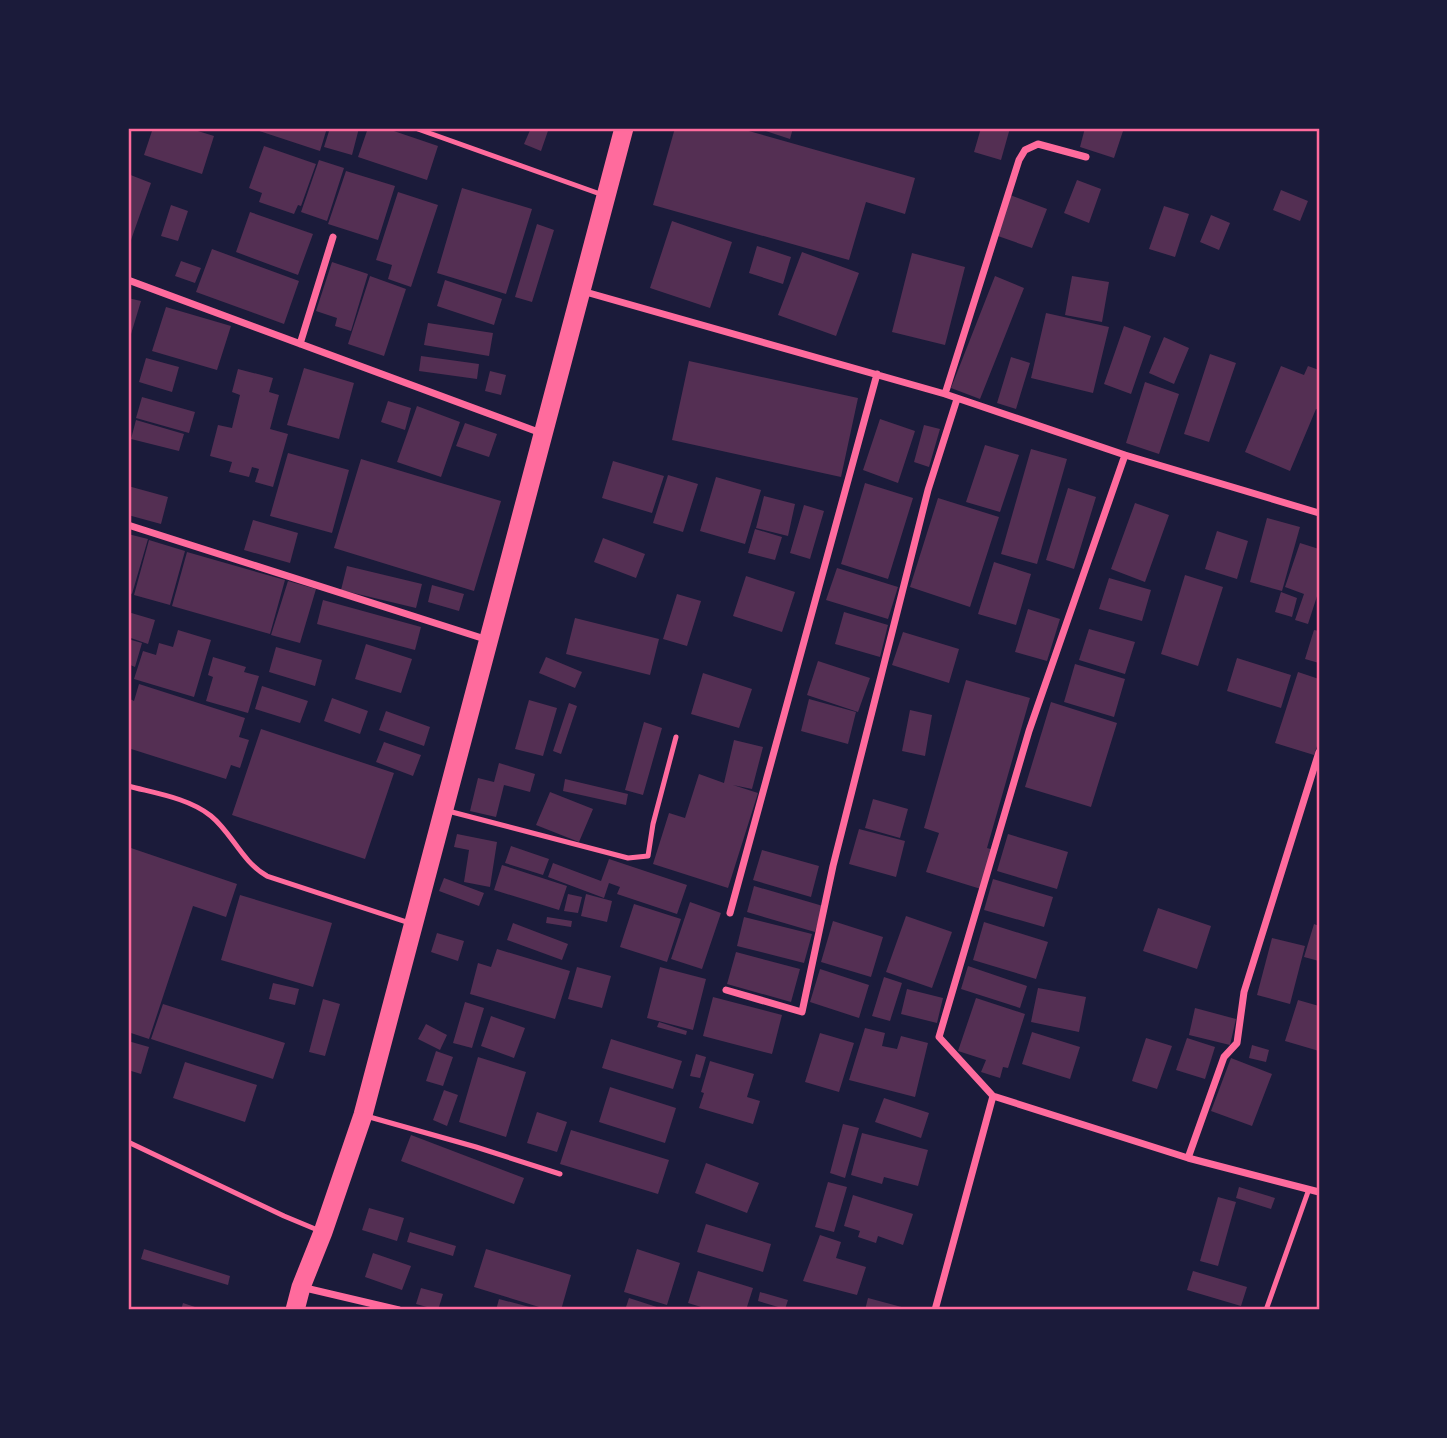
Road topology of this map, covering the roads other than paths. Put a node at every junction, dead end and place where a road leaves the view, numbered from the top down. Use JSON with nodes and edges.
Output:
{"nodes":[{"id":1,"x":415,"y":128,"type":"edge"},
{"id":2,"x":624,"y":128,"type":"edge"},
{"id":3,"x":1086,"y":157,"type":"dead end"},
{"id":4,"x":606,"y":196,"type":"junction"},
{"id":5,"x":333,"y":237,"type":"dead end"},
{"id":6,"x":128,"y":280,"type":"edge"},
{"id":7,"x":581,"y":291,"type":"junction"},
{"id":8,"x":300,"y":344,"type":"junction"},
{"id":9,"x":877,"y":374,"type":"junction"},
{"id":10,"x":945,"y":394,"type":"junction"},
{"id":11,"x":957,"y":400,"type":"junction"},
{"id":12,"x":543,"y":433,"type":"junction"},
{"id":13,"x":1125,"y":455,"type":"junction"},
{"id":14,"x":1319,"y":513,"type":"edge"},
{"id":15,"x":128,"y":525,"type":"edge"},
{"id":16,"x":488,"y":640,"type":"junction"},
{"id":17,"x":676,"y":737,"type":"dead end"},
{"id":18,"x":1319,"y":752,"type":"edge"},
{"id":19,"x":128,"y":786,"type":"edge"},
{"id":20,"x":444,"y":810,"type":"junction"},
{"id":21,"x":730,"y":913,"type":"dead end"},
{"id":22,"x":413,"y":924,"type":"junction"},
{"id":23,"x":726,"y":990,"type":"dead end"},
{"id":24,"x":993,"y":1096,"type":"junction"},
{"id":25,"x":363,"y":1115,"type":"junction"},
{"id":26,"x":128,"y":1142,"type":"edge"},
{"id":27,"x":1188,"y":1158,"type":"junction"},
{"id":28,"x":560,"y":1174,"type":"dead end"},
{"id":29,"x":1309,"y":1189,"type":"junction"},
{"id":30,"x":1319,"y":1192,"type":"edge"},
{"id":31,"x":323,"y":1232,"type":"junction"},
{"id":32,"x":301,"y":1287,"type":"junction"},
{"id":33,"x":295,"y":1310,"type":"edge"},
{"id":34,"x":399,"y":1310,"type":"edge"},
{"id":35,"x":935,"y":1310,"type":"edge"},
{"id":36,"x":1266,"y":1310,"type":"edge"}],
"edges":[{"from":1,"to":4,"type":"lane"},
{"from":2,"to":4,"type":"highway"},
{"from":3,"to":10,"type":"street"},
{"from":4,"to":7,"type":"highway"},
{"from":5,"to":8,"type":"street"},
{"from":6,"to":8,"type":"street"},
{"from":7,"to":9,"type":"street"},
{"from":7,"to":12,"type":"highway"},
{"from":8,"to":12,"type":"street"},
{"from":9,"to":10,"type":"street"},
{"from":9,"to":21,"type":"street"},
{"from":10,"to":11,"type":"street"},
{"from":11,"to":13,"type":"street"},
{"from":11,"to":23,"type":"street"},
{"from":12,"to":16,"type":"highway"},
{"from":13,"to":14,"type":"street"},
{"from":13,"to":24,"type":"street"},
{"from":15,"to":16,"type":"street"},
{"from":16,"to":20,"type":"highway"},
{"from":17,"to":20,"type":"lane"},
{"from":18,"to":27,"type":"street"},
{"from":19,"to":22,"type":"lane"},
{"from":20,"to":22,"type":"highway"},
{"from":22,"to":25,"type":"highway"},
{"from":24,"to":27,"type":"street"},
{"from":24,"to":35,"type":"street"},
{"from":25,"to":28,"type":"lane"},
{"from":25,"to":31,"type":"highway"},
{"from":26,"to":31,"type":"lane"},
{"from":27,"to":29,"type":"street"},
{"from":29,"to":30,"type":"street"},
{"from":29,"to":36,"type":"lane"},
{"from":31,"to":32,"type":"highway"},
{"from":32,"to":33,"type":"highway"},
{"from":32,"to":34,"type":"street"}]}
